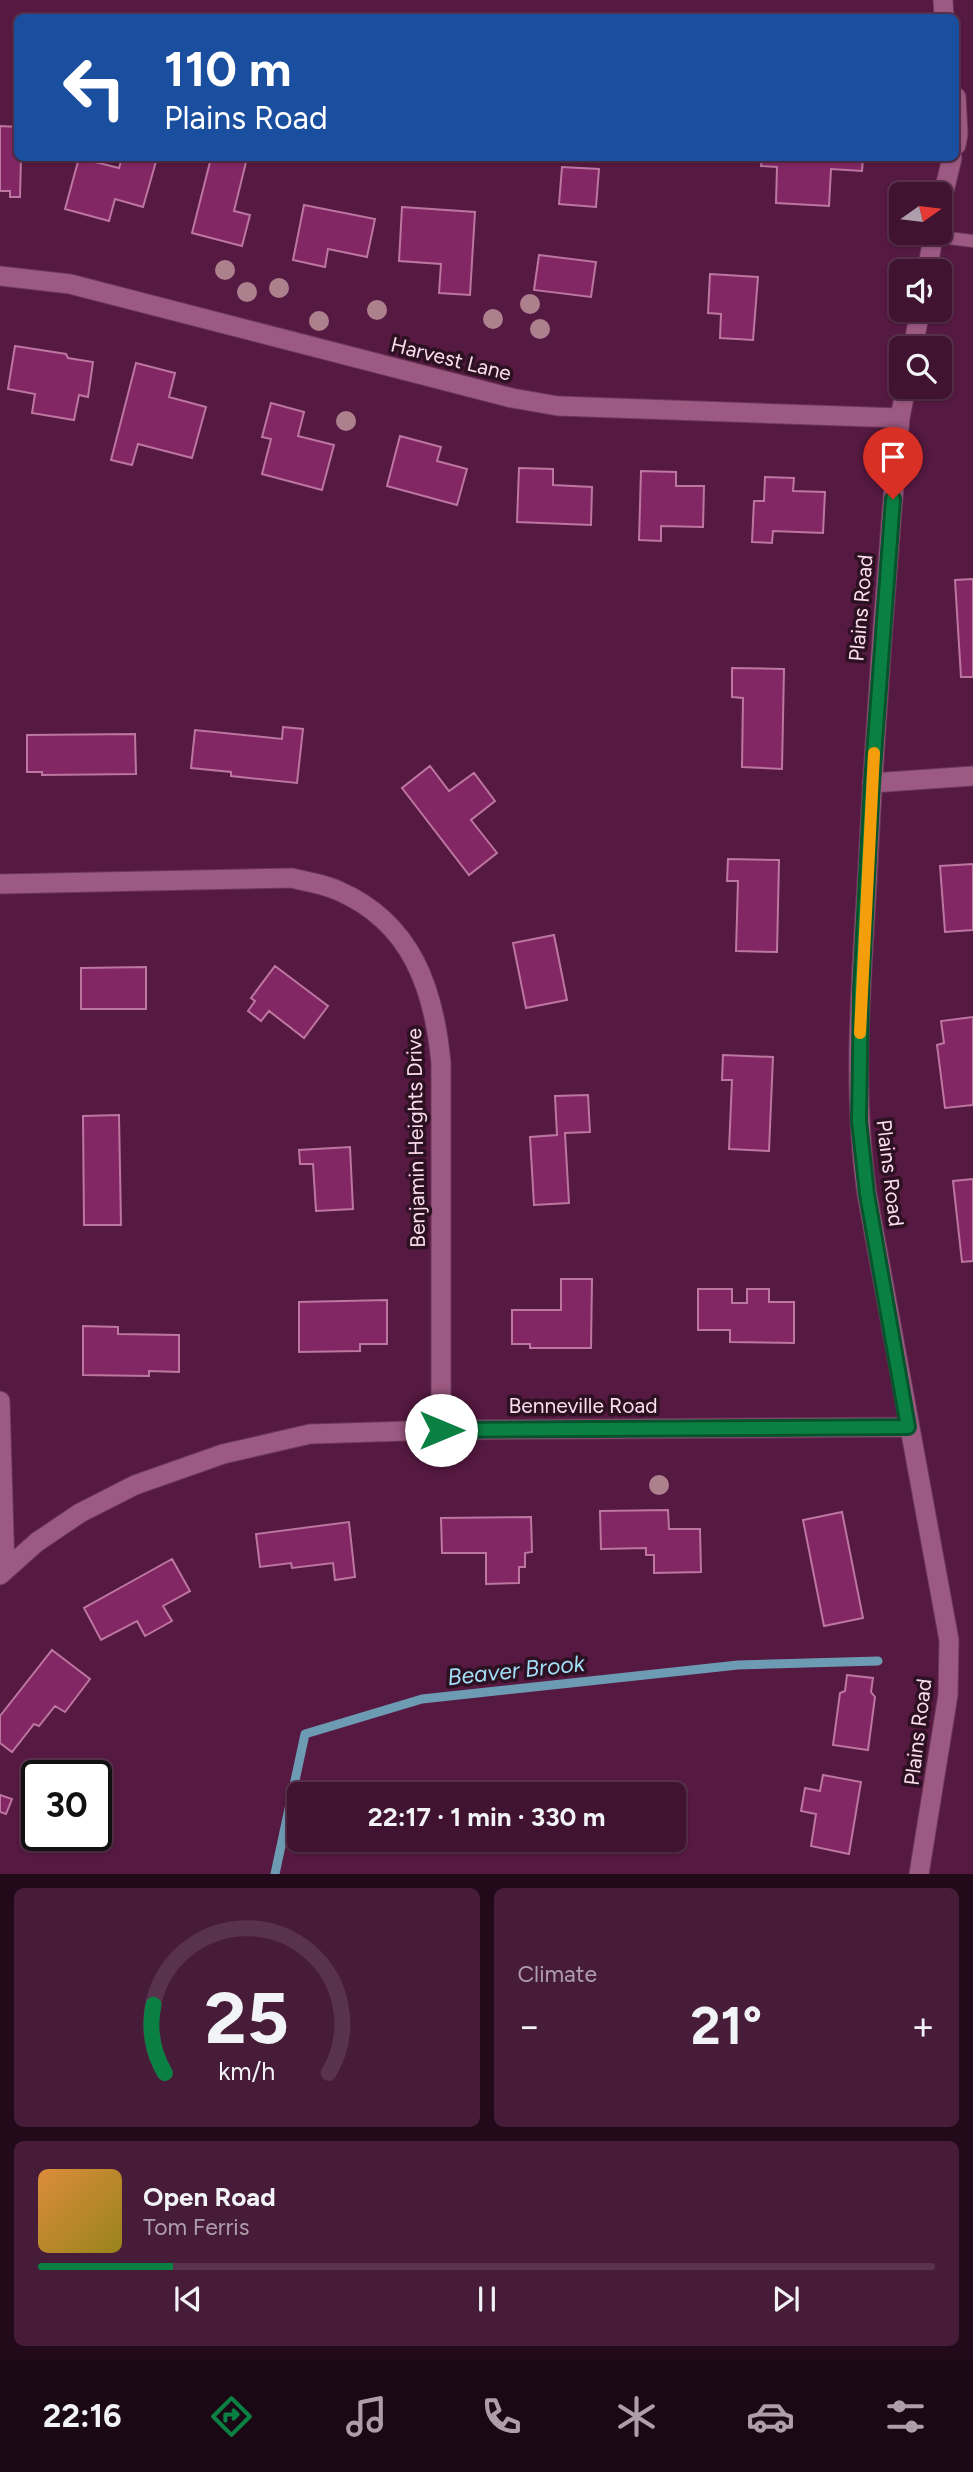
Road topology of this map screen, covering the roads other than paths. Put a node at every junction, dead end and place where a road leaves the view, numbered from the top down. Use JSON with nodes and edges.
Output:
{"nodes":[{"id":1,"x":951,"y":161,"type":"edge"},
{"id":2,"x":946,"y":182,"type":"edge"},
{"id":3,"x":952,"y":237,"type":"edge"},
{"id":4,"x":973,"y":241,"type":"edge"},
{"id":5,"x":0,"y":276,"type":"edge"},
{"id":6,"x":904,"y":399,"type":"edge"},
{"id":7,"x":900,"y":418,"type":"junction"},
{"id":8,"x":973,"y":776,"type":"edge"},
{"id":9,"x":872,"y":783,"type":"junction"},
{"id":10,"x":0,"y":884,"type":"edge"},
{"id":11,"x":0,"y":1401,"type":"edge"},
{"id":12,"x":908,"y":1427,"type":"junction"},
{"id":13,"x":441,"y":1430,"type":"junction"},
{"id":14,"x":2,"y":1573,"type":"edge"},
{"id":15,"x":919,"y":1874,"type":"edge"}],
"edges":[{"from":1,"to":2,"type":"street"},
{"from":3,"to":4,"type":"lane"},
{"from":5,"to":7,"type":"street","name":"Harvest Lane"},
{"from":6,"to":7,"type":"street","name":"Plains Road"},
{"from":7,"to":9,"type":"street","name":"Plains Road"},
{"from":8,"to":9,"type":"street"},
{"from":9,"to":12,"type":"street","name":"Plains Road"},
{"from":10,"to":13,"type":"street","name":"Benjamin Heights Drive"},
{"from":11,"to":14,"type":"street"},
{"from":12,"to":13,"type":"street","name":"Benneville Road"},
{"from":12,"to":15,"type":"street","name":"Plains Road"},
{"from":13,"to":14,"type":"street","name":"Benneville Road"}]}
